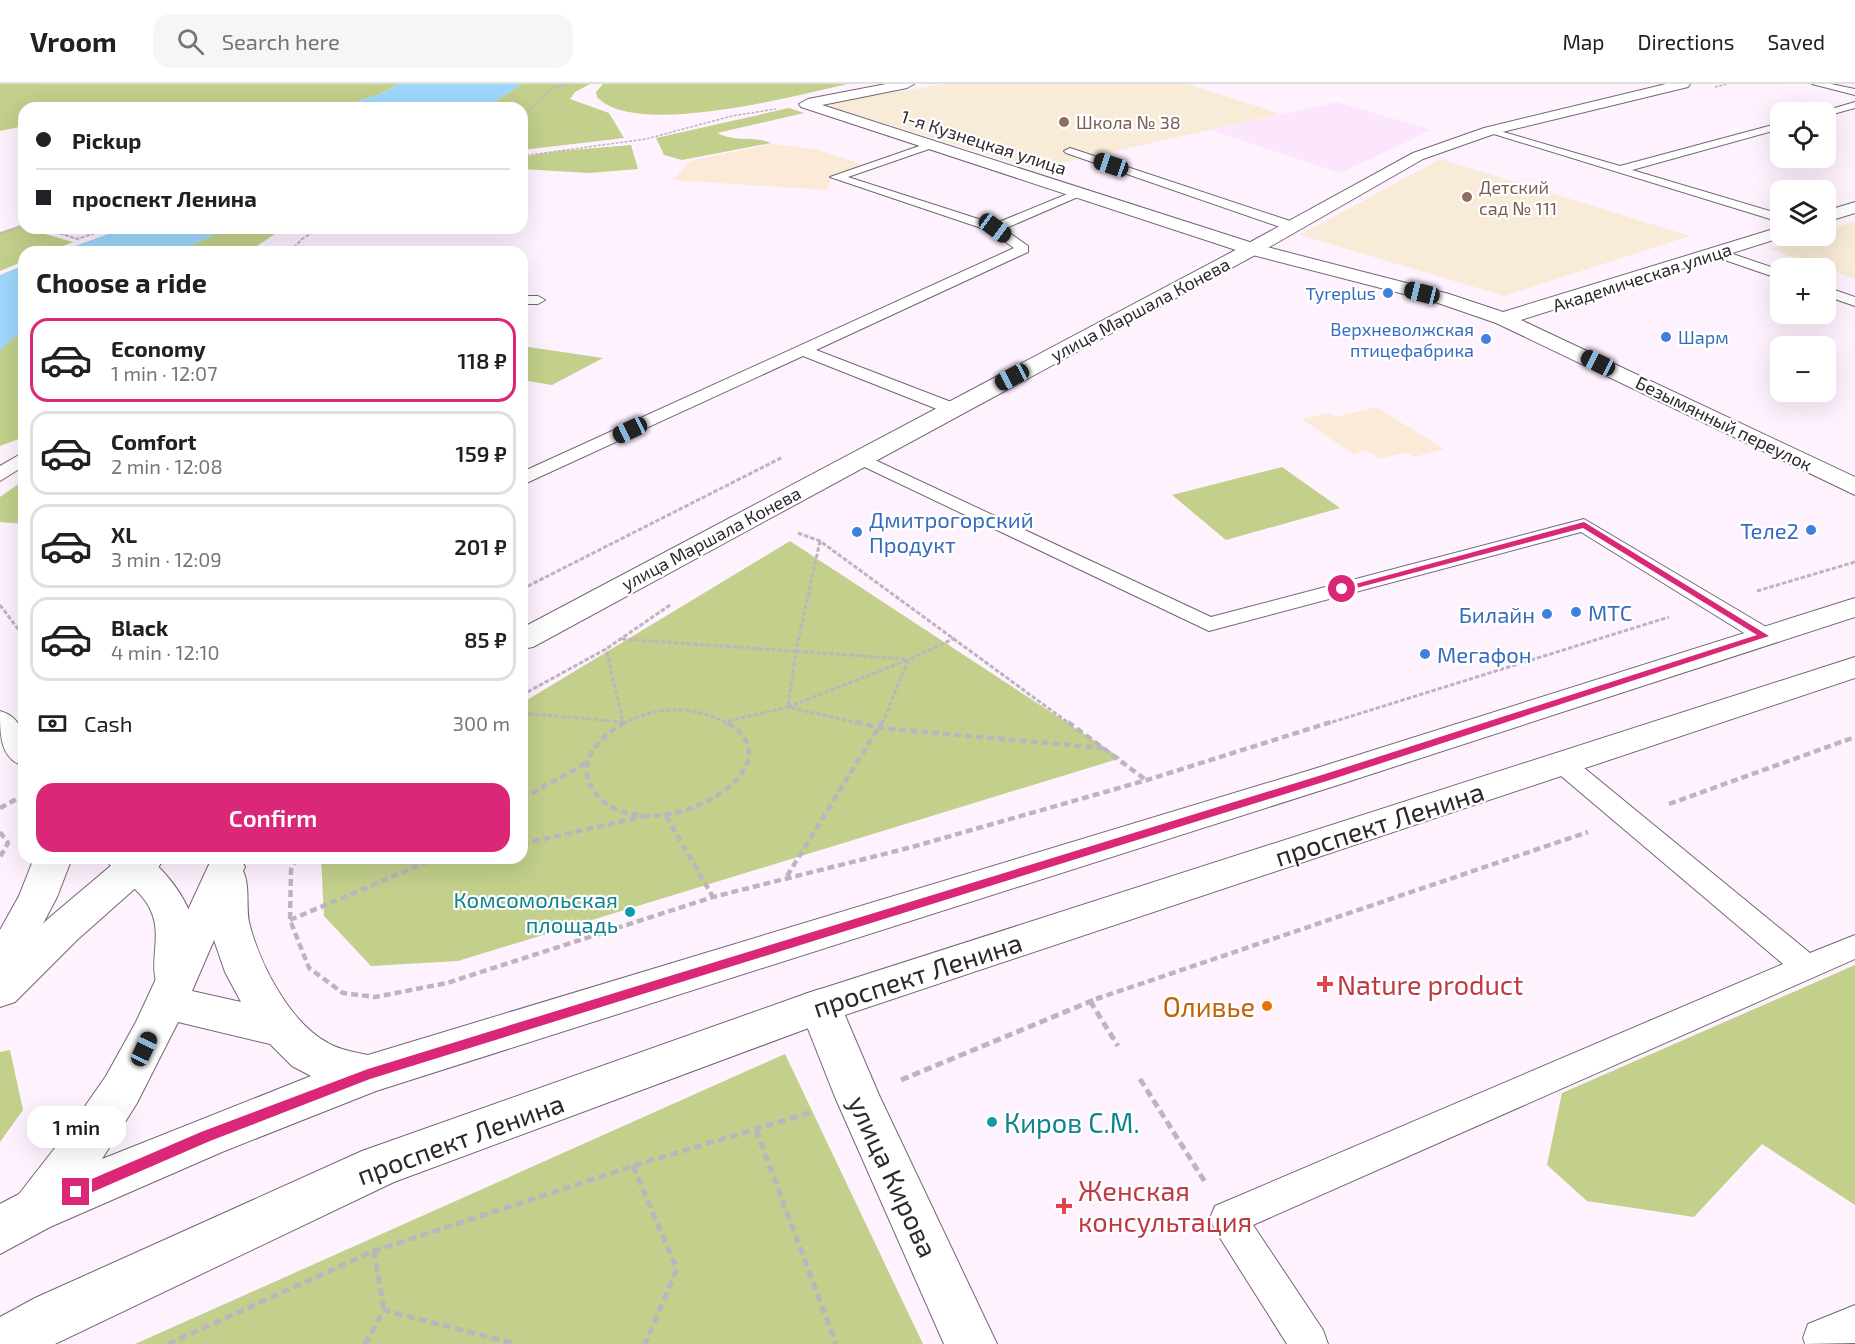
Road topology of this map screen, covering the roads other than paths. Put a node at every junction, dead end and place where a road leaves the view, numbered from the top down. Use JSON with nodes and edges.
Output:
{"nodes":[{"id":1,"x":907,"y":84,"type":"edge"},
{"id":2,"x":1683,"y":84,"type":"edge"},
{"id":3,"x":1817,"y":84,"type":"edge"},
{"id":4,"x":1855,"y":92,"type":"edge"},
{"id":5,"x":1855,"y":105,"type":"edge"},
{"id":6,"x":1836,"y":110,"type":"edge"},
{"id":7,"x":1770,"y":129,"type":"edge"},
{"id":8,"x":1489,"y":131,"type":"junction"},
{"id":9,"x":928,"y":146,"type":"junction"},
{"id":10,"x":1070,"y":151,"type":"dead end"},
{"id":11,"x":1620,"y":170,"type":"junction"},
{"id":12,"x":1081,"y":193,"type":"junction"},
{"id":13,"x":1855,"y":207,"type":"edge"},
{"id":14,"x":1836,"y":214,"type":"edge"},
{"id":15,"x":1770,"y":215,"type":"edge"},
{"id":16,"x":1291,"y":226,"type":"junction"},
{"id":17,"x":995,"y":228,"type":"junction"},
{"id":18,"x":1770,"y":235,"type":"edge"},
{"id":19,"x":1252,"y":249,"type":"junction"},
{"id":20,"x":1718,"y":253,"type":"junction"},
{"id":21,"x":1770,"y":271,"type":"edge"},
{"id":22,"x":1836,"y":295,"type":"edge"},
{"id":23,"x":528,"y":300,"type":"edge"},
{"id":24,"x":538,"y":300,"type":"dead end"},
{"id":25,"x":1855,"y":302,"type":"edge"},
{"id":26,"x":1503,"y":319,"type":"junction"},
{"id":27,"x":803,"y":350,"type":"junction"},
{"id":28,"x":953,"y":409,"type":"junction"},
{"id":29,"x":860,"y":458,"type":"junction"},
{"id":30,"x":18,"y":462,"type":"edge"},
{"id":31,"x":0,"y":475,"type":"edge"},
{"id":32,"x":528,"y":476,"type":"edge"},
{"id":33,"x":1855,"y":486,"type":"edge"},
{"id":34,"x":1855,"y":607,"type":"edge"},
{"id":35,"x":1765,"y":636,"type":"junction"},
{"id":36,"x":528,"y":637,"type":"edge"},
{"id":37,"x":1855,"y":667,"type":"edge"},
{"id":38,"x":0,"y":722,"type":"edge"},
{"id":39,"x":18,"y":747,"type":"edge"},
{"id":40,"x":1563,"y":764,"type":"junction"},
{"id":41,"x":50,"y":864,"type":"edge"},
{"id":42,"x":131,"y":864,"type":"edge"},
{"id":43,"x":137,"y":864,"type":"edge"},
{"id":44,"x":225,"y":864,"type":"edge"},
{"id":45,"x":226,"y":864,"type":"edge"},
{"id":46,"x":1855,"y":946,"type":"edge"},
{"id":47,"x":0,"y":967,"type":"edge"},
{"id":48,"x":1807,"y":967,"type":"junction"},
{"id":49,"x":0,"y":990,"type":"edge"},
{"id":50,"x":165,"y":1002,"type":"junction"},
{"id":51,"x":820,"y":1006,"type":"junction"},
{"id":52,"x":283,"y":1029,"type":"junction"},
{"id":53,"x":368,"y":1074,"type":"junction"},
{"id":54,"x":17,"y":1220,"type":"edge"},
{"id":55,"x":0,"y":1250,"type":"edge"},
{"id":56,"x":4,"y":1344,"type":"edge"},
{"id":57,"x":971,"y":1344,"type":"edge"},
{"id":58,"x":1308,"y":1344,"type":"edge"}],
"edges":[{"from":1,"to":9,"type":"main road","name":"1-я Кузнецкая улица"},
{"from":2,"to":8,"type":"main road","name":"улица Маршала Конева"},
{"from":3,"to":4,"type":"lane"},
{"from":5,"to":6,"type":"lane"},
{"from":7,"to":11,"type":"lane"},
{"from":8,"to":11,"type":"lane"},
{"from":8,"to":16,"type":"main road","name":"улица Маршала Конева"},
{"from":9,"to":12,"type":"main road","name":"1-я Кузнецкая улица"},
{"from":9,"to":17,"type":"lane"},
{"from":10,"to":16,"type":"lane"},
{"from":11,"to":15,"type":"lane"},
{"from":12,"to":17,"type":"lane"},
{"from":12,"to":19,"type":"main road","name":"1-я Кузнецкая улица"},
{"from":13,"to":14,"type":"main road"},
{"from":16,"to":19,"type":"main road","name":"улица Маршала Конева"},
{"from":17,"to":27,"type":"lane"},
{"from":18,"to":20,"type":"main road","name":"Академическая улица"},
{"from":19,"to":26,"type":"main road","name":"Безымянный переулок"},
{"from":19,"to":28,"type":"main road","name":"улица Маршала Конева"},
{"from":20,"to":21,"type":"lane"},
{"from":20,"to":26,"type":"main road","name":"Академическая улица"},
{"from":22,"to":25,"type":"lane"},
{"from":23,"to":24,"type":"lane"},
{"from":26,"to":33,"type":"main road","name":"Безымянный переулок"},
{"from":27,"to":28,"type":"lane"},
{"from":27,"to":32,"type":"lane"},
{"from":28,"to":29,"type":"main road","name":"улица Маршала Конева"},
{"from":29,"to":35,"type":"lane"},
{"from":29,"to":36,"type":"main road","name":"улица Маршала Конева"},
{"from":30,"to":31,"type":"lane"},
{"from":34,"to":35,"type":"main road"},
{"from":35,"to":53,"type":"main road"},
{"from":37,"to":40,"type":"main road","name":"проспект Ленина"},
{"from":38,"to":39,"type":"main road"},
{"from":40,"to":48,"type":"lane"},
{"from":40,"to":51,"type":"main road","name":"проспект Ленина"},
{"from":41,"to":47,"type":"main road"},
{"from":42,"to":49,"type":"main road"},
{"from":43,"to":50,"type":"main road"},
{"from":44,"to":50,"type":"main road"},
{"from":45,"to":52,"type":"main road"},
{"from":46,"to":48,"type":"lane"},
{"from":48,"to":58,"type":"lane"},
{"from":50,"to":52,"type":"main road"},
{"from":50,"to":54,"type":"main road"},
{"from":51,"to":56,"type":"main road","name":"проспект Ленина"},
{"from":51,"to":57,"type":"main road","name":"улица Кирова"},
{"from":52,"to":53,"type":"main road"},
{"from":53,"to":54,"type":"main road"},
{"from":54,"to":55,"type":"main road"}]}
